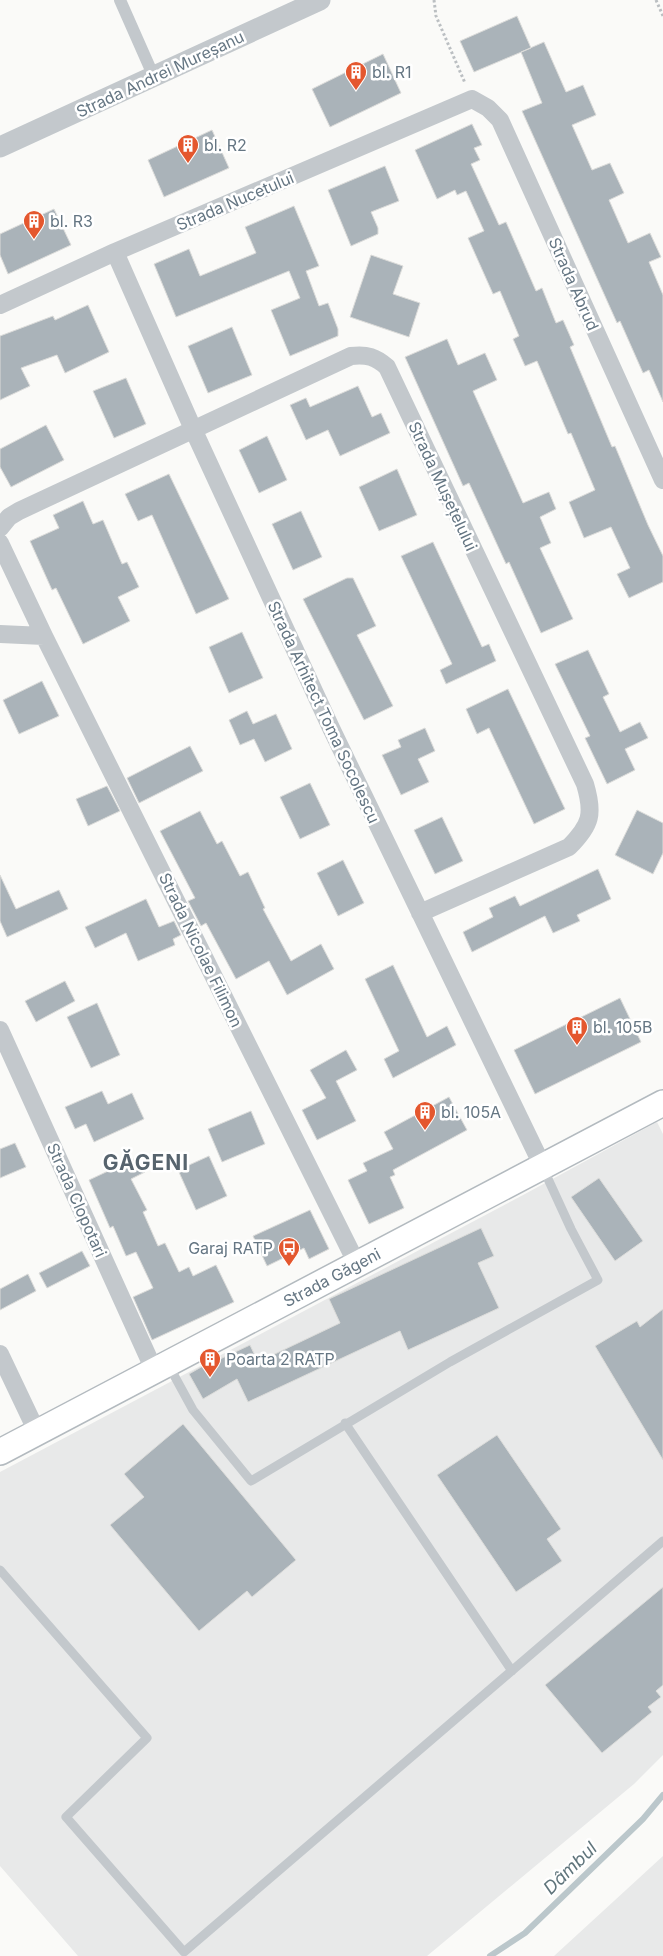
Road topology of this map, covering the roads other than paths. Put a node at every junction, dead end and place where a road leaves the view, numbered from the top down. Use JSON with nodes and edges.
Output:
{"nodes":[{"id":1,"x":120,"y":0,"type":"edge"},
{"id":2,"x":320,"y":0,"type":"edge"},
{"id":3,"x":154,"y":77,"type":"junction"},
{"id":4,"x":472,"y":99,"type":"joint"},
{"id":5,"x":0,"y":147,"type":"edge"},
{"id":6,"x":115,"y":252,"type":"junction"},
{"id":7,"x":0,"y":306,"type":"edge"},
{"id":8,"x":193,"y":429,"type":"junction"},
{"id":9,"x":663,"y":480,"type":"edge"},
{"id":10,"x":0,"y":528,"type":"edge"},
{"id":11,"x":0,"y":543,"type":"edge"},
{"id":12,"x":0,"y":634,"type":"edge"},
{"id":13,"x":44,"y":636,"type":"junction"},
{"id":14,"x":420,"y":914,"type":"junction"},
{"id":15,"x":0,"y":1030,"type":"edge"},
{"id":16,"x":663,"y":1102,"type":"edge"},
{"id":17,"x":543,"y":1167,"type":"junction"},
{"id":18,"x":357,"y":1264,"type":"junction"},
{"id":19,"x":0,"y":1354,"type":"edge"},
{"id":20,"x":161,"y":1367,"type":"junction"},
{"id":21,"x":346,"y":1424,"type":"junction"},
{"id":22,"x":37,"y":1432,"type":"junction"},
{"id":23,"x":0,"y":1452,"type":"edge"},
{"id":24,"x":663,"y":1541,"type":"edge"},
{"id":25,"x":0,"y":1570,"type":"edge"},
{"id":26,"x":512,"y":1671,"type":"junction"}],
"edges":[{"from":1,"to":3,"type":"street"},
{"from":2,"to":3,"type":"street","name":"Strada Andrei Mureșanu"},
{"from":3,"to":5,"type":"street","name":"Strada Andrei Mureșanu"},
{"from":4,"to":6,"type":"street","name":"Strada Nucetului"},
{"from":4,"to":9,"type":"street","name":"Strada Abrud"},
{"from":6,"to":7,"type":"street","name":"Strada Nucetului"},
{"from":6,"to":8,"type":"street","name":"Strada Arhitect Toma Socolescu"},
{"from":8,"to":10,"type":"street","name":"Strada Mușețelului"},
{"from":8,"to":14,"type":"street","name":"Strada Arhitect Toma Socolescu"},
{"from":8,"to":14,"type":"street","name":"Strada Mușețelului"},
{"from":11,"to":13,"type":"street"},
{"from":12,"to":13,"type":"street"},
{"from":13,"to":18,"type":"street","name":"Strada Nicolae Filimon"},
{"from":14,"to":17,"type":"street","name":"Strada Arhitect Toma Socolescu"},
{"from":15,"to":20,"type":"street","name":"Strada Clopotari"},
{"from":16,"to":17,"type":"main road","name":"Strada Găgeni"},
{"from":17,"to":18,"type":"main road","name":"Strada Găgeni"},
{"from":17,"to":21,"type":"lane"},
{"from":18,"to":20,"type":"main road","name":"Strada Găgeni"},
{"from":19,"to":22,"type":"street"},
{"from":20,"to":21,"type":"lane"},
{"from":20,"to":22,"type":"main road","name":"Strada Găgeni"},
{"from":21,"to":26,"type":"lane"},
{"from":22,"to":23,"type":"main road","name":"Strada Găgeni"},
{"from":24,"to":26,"type":"lane"},
{"from":25,"to":26,"type":"lane"}]}
